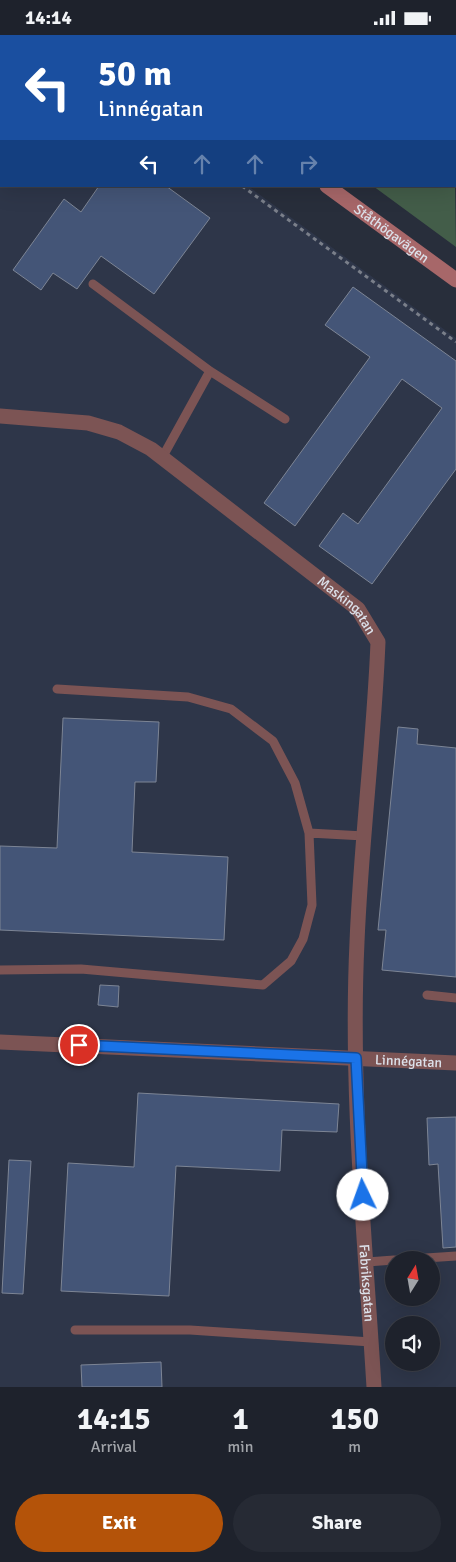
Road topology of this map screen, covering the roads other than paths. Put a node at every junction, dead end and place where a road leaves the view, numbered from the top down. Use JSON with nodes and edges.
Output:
{"nodes":[{"id":1,"x":327,"y":187,"type":"edge"},
{"id":2,"x":456,"y":280,"type":"edge"},
{"id":3,"x":93,"y":284,"type":"dead end"},
{"id":4,"x":210,"y":371,"type":"junction"},
{"id":5,"x":0,"y":416,"type":"edge"},
{"id":6,"x":285,"y":419,"type":"dead end"},
{"id":7,"x":162,"y":458,"type":"junction"},
{"id":8,"x":56,"y":689,"type":"dead end"},
{"id":9,"x":310,"y":833,"type":"junction"},
{"id":10,"x":364,"y":836,"type":"junction"},
{"id":11,"x":0,"y":970,"type":"edge"},
{"id":12,"x":427,"y":995,"type":"dead end"},
{"id":13,"x":456,"y":998,"type":"edge"},
{"id":14,"x":0,"y":1042,"type":"edge"},
{"id":15,"x":356,"y":1058,"type":"junction"},
{"id":16,"x":456,"y":1063,"type":"edge"},
{"id":17,"x":456,"y":1256,"type":"edge"},
{"id":18,"x":440,"y":1257,"type":"edge"},
{"id":19,"x":385,"y":1261,"type":"edge"},
{"id":20,"x":367,"y":1262,"type":"junction"},
{"id":21,"x":75,"y":1330,"type":"dead end"},
{"id":22,"x":371,"y":1342,"type":"junction"},
{"id":23,"x":374,"y":1387,"type":"edge"}],
"edges":[{"from":1,"to":2,"type":"main road","name":"Ståthögavägen"},
{"from":3,"to":4,"type":"lane"},
{"from":4,"to":6,"type":"lane"},
{"from":4,"to":7,"type":"lane"},
{"from":5,"to":7,"type":"street","name":"Maskingatan"},
{"from":7,"to":10,"type":"street","name":"Maskingatan"},
{"from":8,"to":9,"type":"lane"},
{"from":9,"to":10,"type":"lane"},
{"from":9,"to":11,"type":"lane"},
{"from":10,"to":15,"type":"street","name":"Maskingatan"},
{"from":12,"to":13,"type":"lane"},
{"from":14,"to":15,"type":"street","name":"Linnégatan"},
{"from":15,"to":16,"type":"street","name":"Linnégatan"},
{"from":15,"to":20,"type":"street","name":"Fabriksgatan"},
{"from":17,"to":18,"type":"lane"},
{"from":19,"to":20,"type":"lane"},
{"from":20,"to":22,"type":"street","name":"Fabriksgatan"},
{"from":21,"to":22,"type":"lane"},
{"from":22,"to":23,"type":"street","name":"Fabriksgatan"}]}
